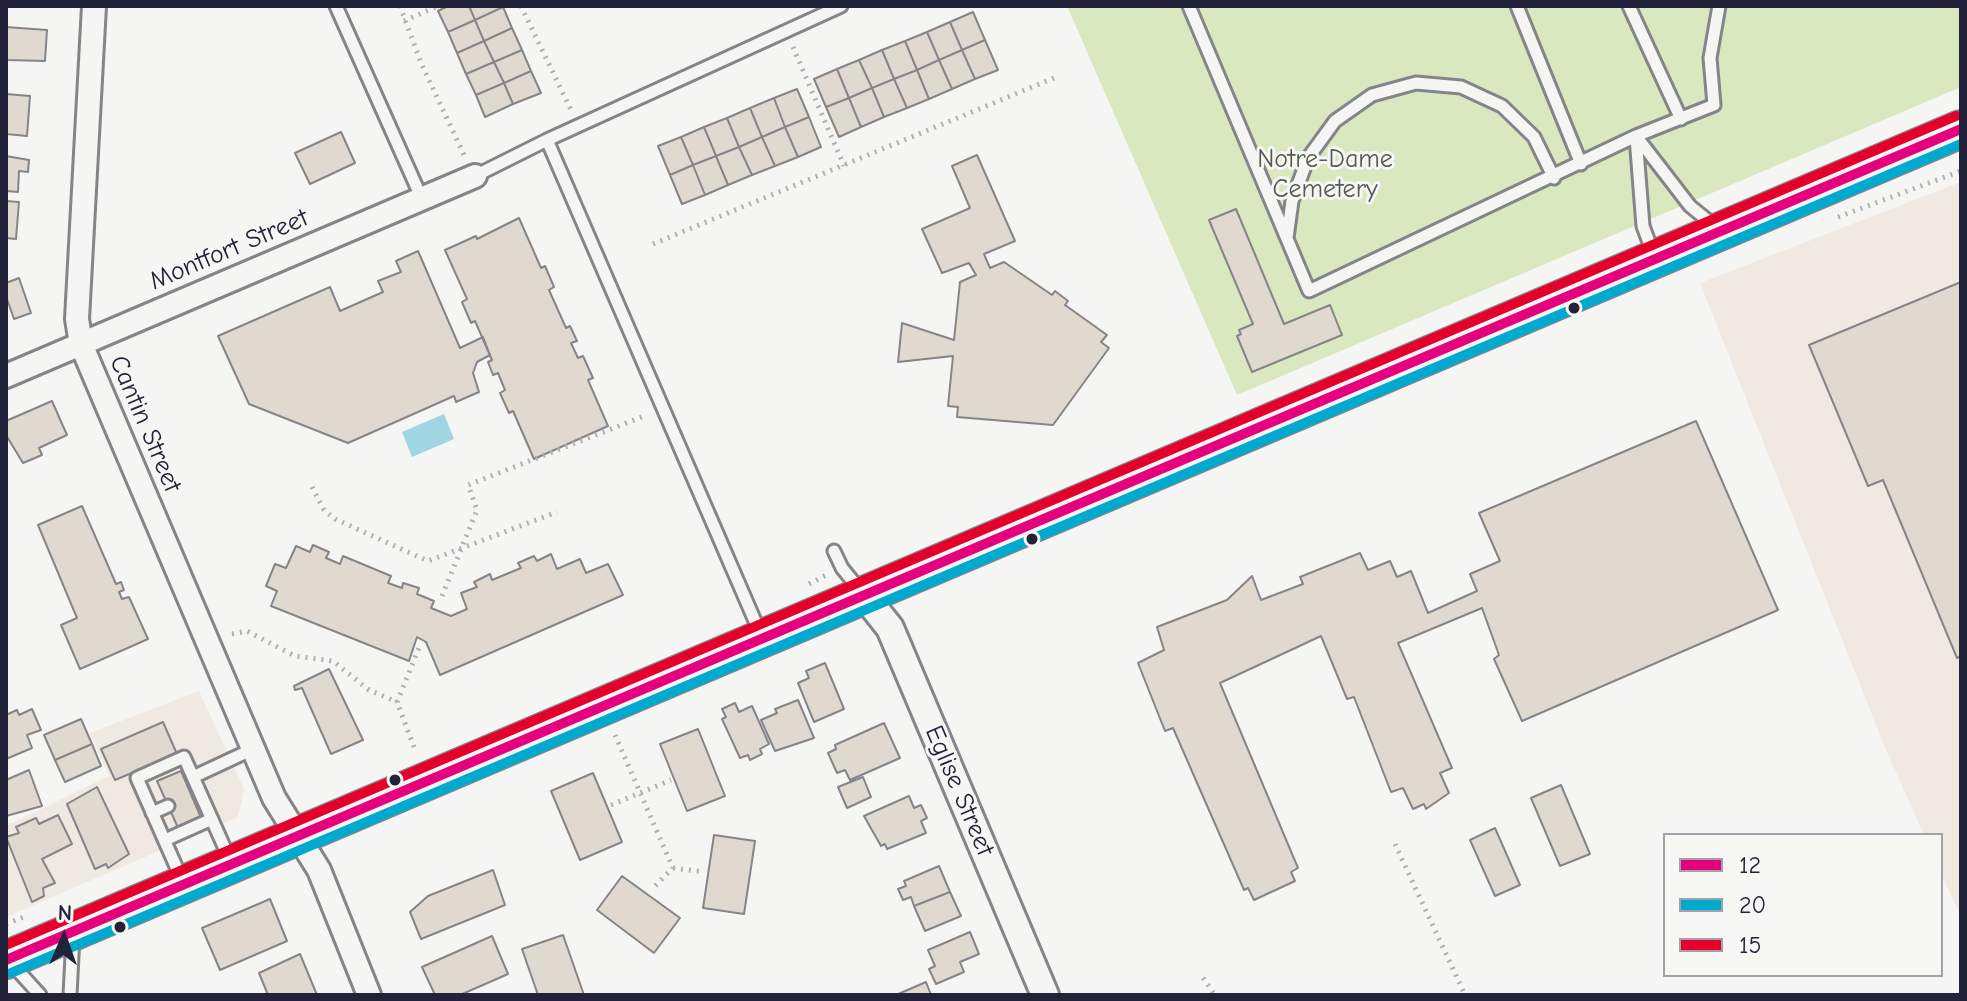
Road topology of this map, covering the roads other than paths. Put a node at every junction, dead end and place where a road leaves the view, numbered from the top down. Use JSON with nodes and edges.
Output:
{"nodes":[{"id":1,"x":94,"y":6,"type":"edge"},
{"id":2,"x":336,"y":6,"type":"edge"},
{"id":3,"x":841,"y":6,"type":"edge"},
{"id":4,"x":1189,"y":6,"type":"edge"},
{"id":5,"x":1517,"y":6,"type":"edge"},
{"id":6,"x":1629,"y":6,"type":"edge"},
{"id":7,"x":1719,"y":6,"type":"edge"},
{"id":8,"x":1681,"y":119,"type":"junction"},
{"id":9,"x":1961,"y":129,"type":"edge"},
{"id":10,"x":1636,"y":136,"type":"junction"},
{"id":11,"x":547,"y":140,"type":"junction"},
{"id":12,"x":1581,"y":164,"type":"junction"},
{"id":13,"x":475,"y":176,"type":"joint"},
{"id":14,"x":1554,"y":178,"type":"junction"},
{"id":15,"x":422,"y":199,"type":"junction"},
{"id":16,"x":1718,"y":229,"type":"junction"},
{"id":17,"x":1287,"y":239,"type":"junction"},
{"id":18,"x":1654,"y":256,"type":"junction"},
{"id":19,"x":81,"y":344,"type":"junction"},
{"id":20,"x":6,"y":376,"type":"edge"},
{"id":21,"x":834,"y":551,"type":"dead end"},
{"id":22,"x":863,"y":594,"type":"junction"},
{"id":23,"x":762,"y":636,"type":"junction"},
{"id":24,"x":253,"y":749,"type":"junction"},
{"id":25,"x":193,"y":777,"type":"junction"},
{"id":26,"x":168,"y":806,"type":"dead end"},
{"id":27,"x":152,"y":813,"type":"junction"},
{"id":28,"x":212,"y":819,"type":"junction"},
{"id":29,"x":295,"y":834,"type":"junction"},
{"id":30,"x":165,"y":840,"type":"junction"},
{"id":31,"x":231,"y":862,"type":"junction"},
{"id":32,"x":184,"y":883,"type":"junction"},
{"id":33,"x":74,"y":931,"type":"junction"},
{"id":34,"x":7,"y":958,"type":"edge"},
{"id":35,"x":40,"y":995,"type":"edge"},
{"id":36,"x":70,"y":995,"type":"edge"},
{"id":37,"x":369,"y":995,"type":"edge"},
{"id":38,"x":1045,"y":995,"type":"edge"}],
"edges":[{"from":1,"to":19,"type":"street","name":"Cantin Street"},
{"from":2,"to":15,"type":"lane"},
{"from":3,"to":11,"type":"lane"},
{"from":4,"to":17,"type":"lane"},
{"from":5,"to":12,"type":"lane"},
{"from":6,"to":8,"type":"lane"},
{"from":7,"to":8,"type":"lane"},
{"from":8,"to":10,"type":"lane"},
{"from":9,"to":16,"type":"main road"},
{"from":10,"to":12,"type":"lane"},
{"from":10,"to":16,"type":"lane"},
{"from":10,"to":18,"type":"lane"},
{"from":11,"to":13,"type":"lane"},
{"from":11,"to":23,"type":"lane"},
{"from":12,"to":14,"type":"lane"},
{"from":13,"to":15,"type":"street","name":"Montfort Street"},
{"from":14,"to":17,"type":"lane"},
{"from":14,"to":17,"type":"lane"},
{"from":15,"to":19,"type":"street","name":"Montfort Street"},
{"from":16,"to":18,"type":"main road"},
{"from":18,"to":22,"type":"main road"},
{"from":19,"to":20,"type":"street","name":"Montfort Street"},
{"from":19,"to":24,"type":"street","name":"Cantin Street"},
{"from":21,"to":22,"type":"lane"},
{"from":22,"to":23,"type":"main road"},
{"from":22,"to":38,"type":"street","name":"Eglise Street"},
{"from":23,"to":29,"type":"main road"},
{"from":24,"to":25,"type":"lane"},
{"from":24,"to":29,"type":"street","name":"Cantin Street"},
{"from":25,"to":27,"type":"lane"},
{"from":25,"to":28,"type":"lane"},
{"from":26,"to":27,"type":"lane"},
{"from":27,"to":30,"type":"lane"},
{"from":28,"to":30,"type":"lane"},
{"from":28,"to":31,"type":"lane"},
{"from":29,"to":31,"type":"main road"},
{"from":29,"to":37,"type":"street","name":"Cantin Street"},
{"from":30,"to":32,"type":"lane"},
{"from":31,"to":32,"type":"main road"},
{"from":32,"to":33,"type":"main road"},
{"from":33,"to":34,"type":"main road"},
{"from":33,"to":36,"type":"lane"},
{"from":34,"to":35,"type":"lane"}]}
